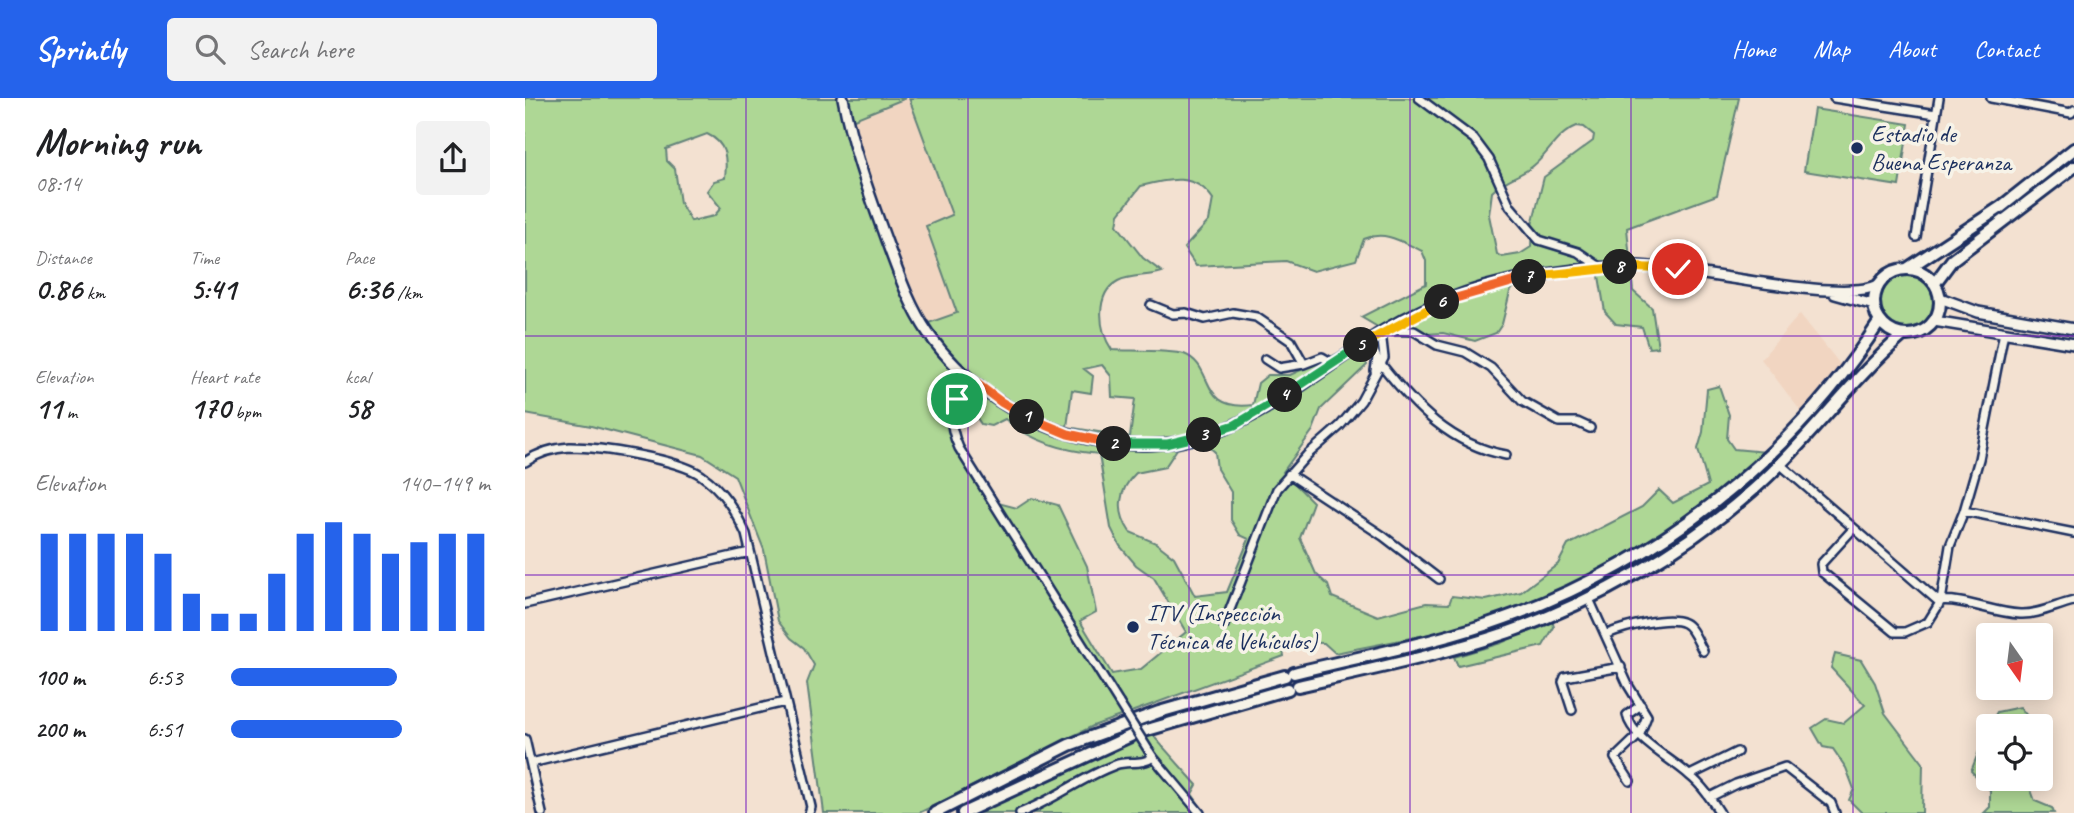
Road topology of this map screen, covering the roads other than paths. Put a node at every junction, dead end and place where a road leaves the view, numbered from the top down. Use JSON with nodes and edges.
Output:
{"nodes":[{"id":1,"x":843,"y":98,"type":"edge"},
{"id":2,"x":1419,"y":98,"type":"edge"},
{"id":3,"x":1834,"y":98,"type":"edge"},
{"id":4,"x":1939,"y":98,"type":"edge"},
{"id":5,"x":1991,"y":98,"type":"edge"},
{"id":6,"x":2028,"y":101,"type":"edge"},
{"id":7,"x":1936,"y":114,"type":"junction"},
{"id":8,"x":2073,"y":114,"type":"edge"},
{"id":9,"x":2074,"y":149,"type":"edge"},
{"id":10,"x":2074,"y":167,"type":"edge"},
{"id":11,"x":1916,"y":237,"type":"dead end"},
{"id":12,"x":1600,"y":267,"type":"junction"},
{"id":13,"x":1907,"y":269,"type":"junction"},
{"id":14,"x":1935,"y":283,"type":"junction"},
{"id":15,"x":1878,"y":285,"type":"junction"},
{"id":16,"x":1827,"y":290,"type":"junction"},
{"id":17,"x":1940,"y":298,"type":"junction"},
{"id":18,"x":1151,"y":305,"type":"dead end"},
{"id":19,"x":1874,"y":305,"type":"junction"},
{"id":20,"x":1880,"y":321,"type":"junction"},
{"id":21,"x":1934,"y":321,"type":"junction"},
{"id":22,"x":2074,"y":329,"type":"edge"},
{"id":23,"x":1382,"y":331,"type":"junction"},
{"id":24,"x":2004,"y":332,"type":"junction"},
{"id":25,"x":1903,"y":335,"type":"junction"},
{"id":26,"x":1369,"y":339,"type":"junction"},
{"id":27,"x":2074,"y":344,"type":"edge"},
{"id":28,"x":1265,"y":359,"type":"dead end"},
{"id":29,"x":1304,"y":364,"type":"junction"},
{"id":30,"x":1334,"y":364,"type":"junction"},
{"id":31,"x":1381,"y":364,"type":"junction"},
{"id":32,"x":961,"y":372,"type":"junction"},
{"id":33,"x":1374,"y":375,"type":"junction"},
{"id":34,"x":972,"y":380,"type":"junction"},
{"id":35,"x":953,"y":405,"type":"junction"},
{"id":36,"x":1590,"y":429,"type":"dead end"},
{"id":37,"x":1506,"y":455,"type":"dead end"},
{"id":38,"x":525,"y":462,"type":"edge"},
{"id":39,"x":1781,"y":465,"type":"junction"},
{"id":40,"x":1289,"y":474,"type":"junction"},
{"id":41,"x":1965,"y":511,"type":"junction"},
{"id":42,"x":1853,"y":529,"type":"junction"},
{"id":43,"x":2074,"y":533,"type":"edge"},
{"id":44,"x":750,"y":552,"type":"junction"},
{"id":45,"x":1439,"y":579,"type":"dead end"},
{"id":46,"x":1589,"y":599,"type":"junction"},
{"id":47,"x":1941,"y":601,"type":"junction"},
{"id":48,"x":2074,"y":601,"type":"edge"},
{"id":49,"x":525,"y":604,"type":"edge"},
{"id":50,"x":1224,"y":625,"type":"dead end"},
{"id":51,"x":1608,"y":635,"type":"junction"},
{"id":52,"x":1703,"y":651,"type":"dead end"},
{"id":53,"x":1621,"y":667,"type":"junction"},
{"id":54,"x":785,"y":702,"type":"junction"},
{"id":55,"x":1641,"y":705,"type":"junction"},
{"id":56,"x":1571,"y":710,"type":"dead end"},
{"id":57,"x":1640,"y":734,"type":"junction"},
{"id":58,"x":525,"y":739,"type":"edge"},
{"id":59,"x":1737,"y":752,"type":"dead end"},
{"id":60,"x":1151,"y":754,"type":"junction"},
{"id":61,"x":531,"y":763,"type":"junction"},
{"id":62,"x":1690,"y":775,"type":"junction"},
{"id":63,"x":1630,"y":780,"type":"dead end"},
{"id":64,"x":1710,"y":797,"type":"junction"},
{"id":65,"x":543,"y":813,"type":"edge"},
{"id":66,"x":809,"y":813,"type":"edge"},
{"id":67,"x":935,"y":813,"type":"edge"},
{"id":68,"x":963,"y":813,"type":"edge"},
{"id":69,"x":1020,"y":813,"type":"edge"},
{"id":70,"x":1200,"y":813,"type":"edge"},
{"id":71,"x":1720,"y":813,"type":"edge"},
{"id":72,"x":1835,"y":813,"type":"edge"}],
"edges":[{"from":1,"to":32,"type":"main road"},
{"from":2,"to":12,"type":"street"},
{"from":3,"to":7,"type":"street"},
{"from":4,"to":7,"type":"street"},
{"from":5,"to":6,"type":"street"},
{"from":6,"to":8,"type":"street"},
{"from":7,"to":11,"type":"street"},
{"from":9,"to":13,"type":"highway"},
{"from":10,"to":14,"type":"highway"},
{"from":12,"to":16,"type":"main road"},
{"from":12,"to":23,"type":"main road"},
{"from":13,"to":14,"type":"highway"},
{"from":13,"to":15,"type":"highway"},
{"from":14,"to":17,"type":"highway"},
{"from":15,"to":16,"type":"main road"},
{"from":15,"to":19,"type":"highway"},
{"from":16,"to":19,"type":"main road"},
{"from":17,"to":21,"type":"highway"},
{"from":17,"to":22,"type":"main road"},
{"from":18,"to":29,"type":"street"},
{"from":19,"to":20,"type":"highway"},
{"from":20,"to":25,"type":"highway"},
{"from":20,"to":67,"type":"highway"},
{"from":21,"to":24,"type":"main road"},
{"from":21,"to":25,"type":"highway"},
{"from":23,"to":26,"type":"main road"},
{"from":23,"to":31,"type":"street"},
{"from":23,"to":36,"type":"street"},
{"from":24,"to":27,"type":"main road"},
{"from":24,"to":41,"type":"street"},
{"from":25,"to":39,"type":"highway"},
{"from":26,"to":30,"type":"main road"},
{"from":26,"to":33,"type":"street"},
{"from":28,"to":29,"type":"street"},
{"from":29,"to":30,"type":"street"},
{"from":30,"to":34,"type":"main road"},
{"from":31,"to":33,"type":"street"},
{"from":31,"to":37,"type":"street"},
{"from":32,"to":34,"type":"main road"},
{"from":32,"to":35,"type":"street"},
{"from":33,"to":40,"type":"street"},
{"from":34,"to":35,"type":"street"},
{"from":35,"to":60,"type":"street","bridge":true},
{"from":38,"to":44,"type":"street"},
{"from":39,"to":42,"type":"street"},
{"from":39,"to":46,"type":"highway"},
{"from":40,"to":45,"type":"street"},
{"from":40,"to":50,"type":"street"},
{"from":41,"to":43,"type":"street"},
{"from":41,"to":47,"type":"street"},
{"from":42,"to":47,"type":"street"},
{"from":42,"to":47,"type":"street"},
{"from":44,"to":49,"type":"street"},
{"from":44,"to":54,"type":"street"},
{"from":46,"to":51,"type":"street"},
{"from":46,"to":68,"type":"highway"},
{"from":47,"to":48,"type":"street"},
{"from":51,"to":52,"type":"street"},
{"from":51,"to":53,"type":"street"},
{"from":53,"to":55,"type":"street"},
{"from":53,"to":56,"type":"street"},
{"from":54,"to":61,"type":"street"},
{"from":54,"to":66,"type":"street"},
{"from":55,"to":57,"type":"street"},
{"from":55,"to":57,"type":"street"},
{"from":57,"to":62,"type":"street"},
{"from":57,"to":63,"type":"street"},
{"from":58,"to":61,"type":"street"},
{"from":59,"to":62,"type":"street"},
{"from":60,"to":69,"type":"street"},
{"from":60,"to":70,"type":"street"},
{"from":61,"to":65,"type":"street"},
{"from":62,"to":64,"type":"street"},
{"from":64,"to":71,"type":"street"},
{"from":64,"to":72,"type":"street"}]}
